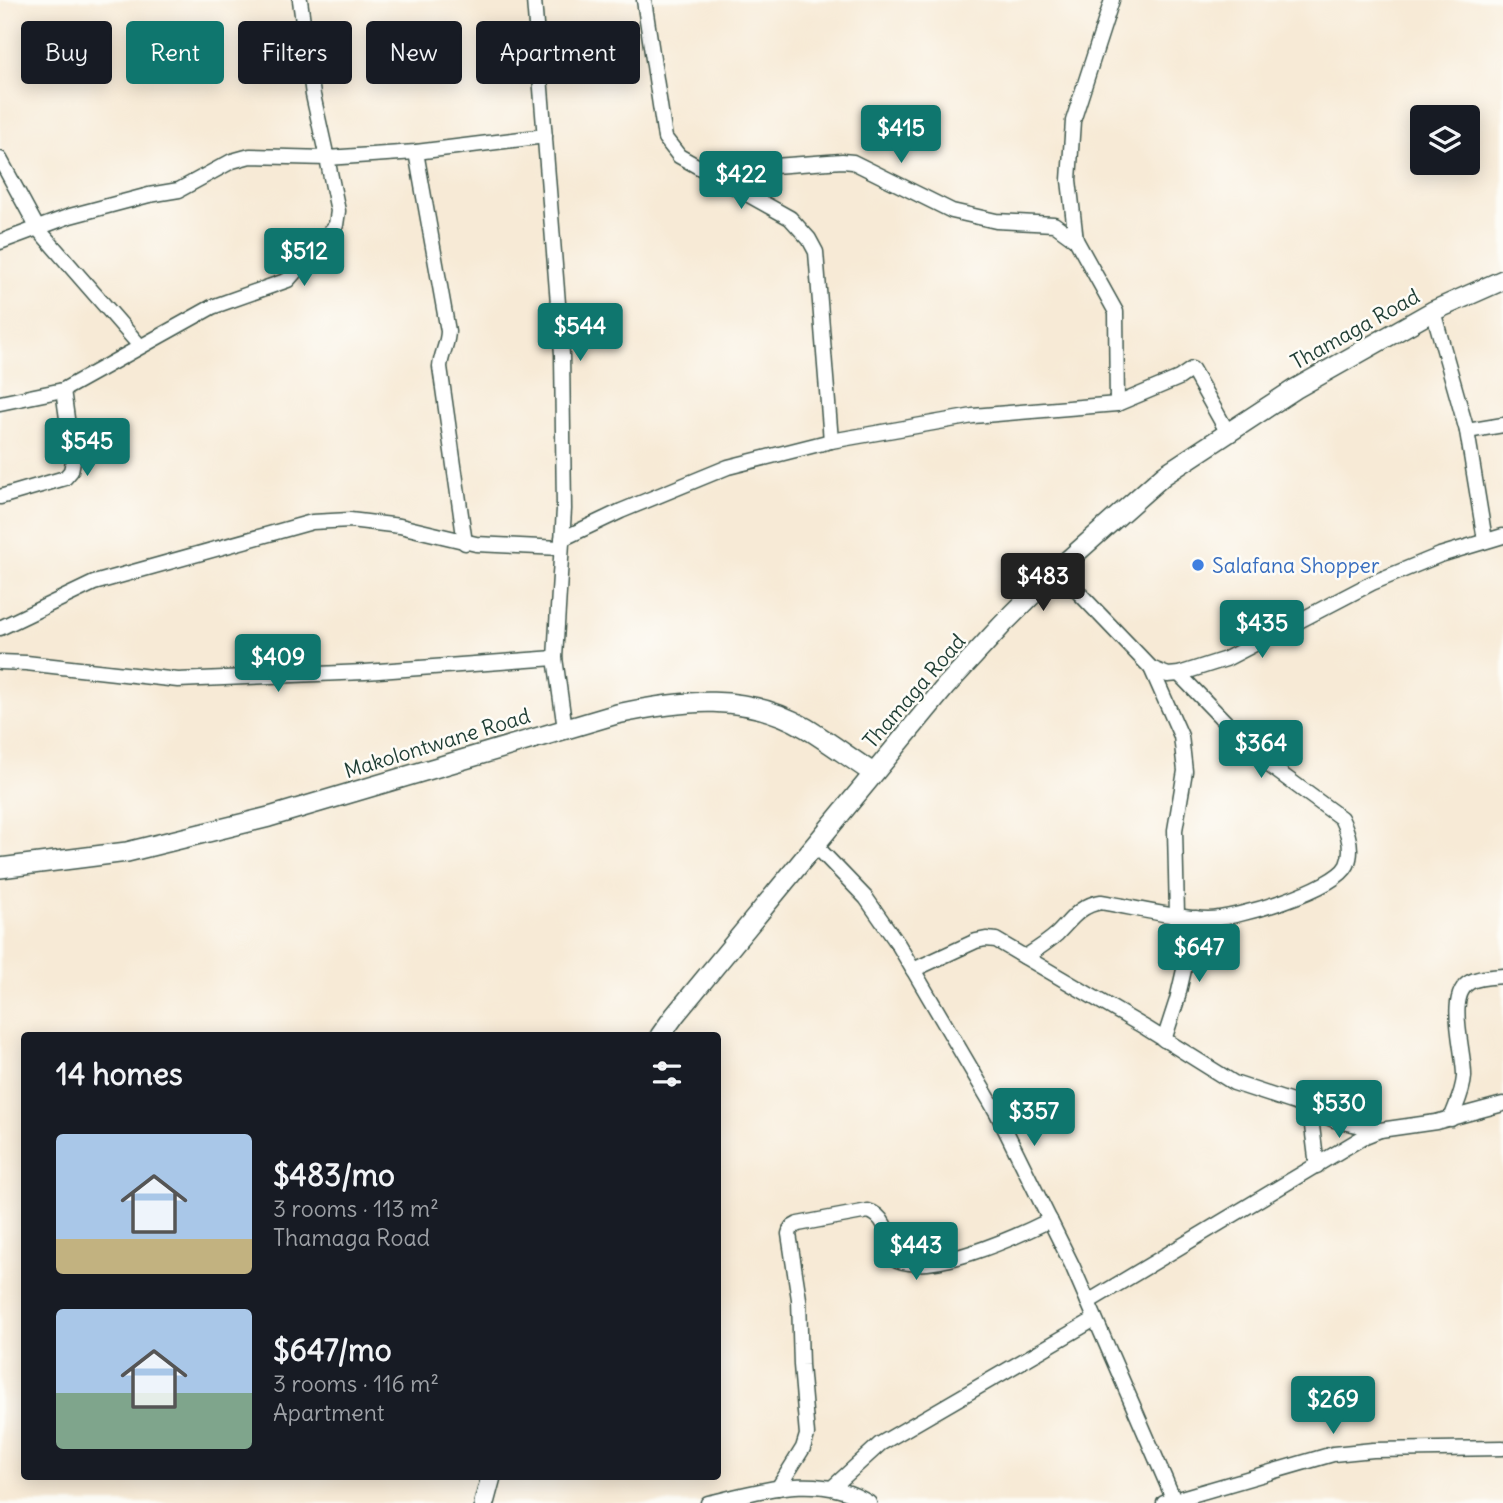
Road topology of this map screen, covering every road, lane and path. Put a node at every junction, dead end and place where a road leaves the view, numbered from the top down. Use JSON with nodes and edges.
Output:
{"nodes":[{"id":1,"x":300,"y":0,"type":"edge"},
{"id":2,"x":534,"y":0,"type":"edge"},
{"id":3,"x":644,"y":0,"type":"edge"},
{"id":4,"x":1112,"y":0,"type":"edge"},
{"id":5,"x":545,"y":136,"type":"junction"},
{"id":6,"x":416,"y":152,"type":"junction"},
{"id":7,"x":327,"y":158,"type":"junction"},
{"id":8,"x":0,"y":159,"type":"edge"},
{"id":9,"x":707,"y":172,"type":"junction"},
{"id":10,"x":38,"y":229,"type":"junction"},
{"id":11,"x":1076,"y":240,"type":"junction"},
{"id":12,"x":0,"y":242,"type":"edge"},
{"id":13,"x":1503,"y":280,"type":"edge"},
{"id":14,"x":1433,"y":311,"type":"junction"},
{"id":15,"x":140,"y":346,"type":"junction"},
{"id":16,"x":63,"y":390,"type":"junction"},
{"id":17,"x":0,"y":403,"type":"edge"},
{"id":18,"x":1116,"y":404,"type":"junction"},
{"id":19,"x":1503,"y":425,"type":"edge"},
{"id":20,"x":1467,"y":431,"type":"junction"},
{"id":21,"x":1228,"y":433,"type":"junction"},
{"id":22,"x":831,"y":441,"type":"junction"},
{"id":23,"x":0,"y":496,"type":"edge"},
{"id":24,"x":1503,"y":536,"type":"edge"},
{"id":25,"x":1485,"y":540,"type":"junction"},
{"id":26,"x":465,"y":543,"type":"junction"},
{"id":27,"x":562,"y":543,"type":"junction"},
{"id":28,"x":1057,"y":570,"type":"junction"},
{"id":29,"x":0,"y":628,"type":"edge"},
{"id":30,"x":555,"y":658,"type":"junction"},
{"id":31,"x":0,"y":662,"type":"edge"},
{"id":32,"x":1151,"y":668,"type":"junction"},
{"id":33,"x":1179,"y":674,"type":"junction"},
{"id":34,"x":565,"y":729,"type":"junction"},
{"id":35,"x":873,"y":774,"type":"junction"},
{"id":36,"x":816,"y":846,"type":"junction"},
{"id":37,"x":0,"y":868,"type":"edge"},
{"id":38,"x":1177,"y":915,"type":"junction"},
{"id":39,"x":1196,"y":918,"type":"junction"},
{"id":40,"x":1025,"y":957,"type":"junction"},
{"id":41,"x":914,"y":970,"type":"junction"},
{"id":42,"x":1503,"y":975,"type":"edge"},
{"id":43,"x":663,"y":1032,"type":"edge"},
{"id":44,"x":1164,"y":1040,"type":"junction"},
{"id":45,"x":1503,"y":1104,"type":"edge"},
{"id":46,"x":1310,"y":1110,"type":"junction"},
{"id":47,"x":1451,"y":1119,"type":"junction"},
{"id":48,"x":1380,"y":1130,"type":"junction"},
{"id":49,"x":1317,"y":1166,"type":"junction"},
{"id":50,"x":1050,"y":1220,"type":"junction"},
{"id":51,"x":1088,"y":1302,"type":"junction"},
{"id":52,"x":1095,"y":1319,"type":"junction"},
{"id":53,"x":1503,"y":1448,"type":"edge"},
{"id":54,"x":490,"y":1480,"type":"edge"},
{"id":55,"x":833,"y":1487,"type":"junction"},
{"id":56,"x":778,"y":1488,"type":"junction"},
{"id":57,"x":1169,"y":1501,"type":"edge"},
{"id":58,"x":484,"y":1503,"type":"edge"},
{"id":59,"x":710,"y":1503,"type":"edge"},
{"id":60,"x":869,"y":1503,"type":"edge"}],
"edges":[{"from":1,"to":7,"type":"street"},
{"from":2,"to":5,"type":"street"},
{"from":3,"to":9,"type":"street"},
{"from":4,"to":11,"type":"street"},
{"from":5,"to":6,"type":"street"},
{"from":5,"to":27,"type":"street"},
{"from":6,"to":7,"type":"street"},
{"from":6,"to":26,"type":"street"},
{"from":7,"to":10,"type":"street"},
{"from":7,"to":15,"type":"street"},
{"from":8,"to":10,"type":"street"},
{"from":9,"to":11,"type":"street"},
{"from":9,"to":22,"type":"street"},
{"from":10,"to":12,"type":"street"},
{"from":10,"to":15,"type":"street"},
{"from":11,"to":18,"type":"street"},
{"from":13,"to":14,"type":"main road","name":"Thamaga Road"},
{"from":14,"to":20,"type":"street"},
{"from":14,"to":21,"type":"main road","name":"Thamaga Road"},
{"from":15,"to":16,"type":"street"},
{"from":16,"to":17,"type":"street"},
{"from":16,"to":23,"type":"street"},
{"from":18,"to":21,"type":"street"},
{"from":18,"to":22,"type":"street"},
{"from":19,"to":20,"type":"street"},
{"from":20,"to":25,"type":"street"},
{"from":21,"to":28,"type":"main road","name":"Thamaga Road"},
{"from":22,"to":27,"type":"street"},
{"from":24,"to":25,"type":"street"},
{"from":25,"to":33,"type":"street"},
{"from":26,"to":27,"type":"street"},
{"from":26,"to":29,"type":"street"},
{"from":27,"to":30,"type":"street"},
{"from":28,"to":32,"type":"street"},
{"from":28,"to":35,"type":"main road","name":"Thamaga Road"},
{"from":30,"to":31,"type":"street"},
{"from":30,"to":34,"type":"street"},
{"from":32,"to":33,"type":"street"},
{"from":32,"to":38,"type":"street"},
{"from":33,"to":39,"type":"street"},
{"from":34,"to":35,"type":"main road","name":"Makolontwane Road"},
{"from":34,"to":37,"type":"main road","name":"Makolontwane Road"},
{"from":35,"to":36,"type":"main road","name":"Thamaga Road"},
{"from":36,"to":41,"type":"street"},
{"from":36,"to":43,"type":"main road","name":"Thamaga Road"},
{"from":38,"to":39,"type":"street"},
{"from":38,"to":40,"type":"street"},
{"from":39,"to":44,"type":"street"},
{"from":40,"to":41,"type":"street"},
{"from":40,"to":44,"type":"street"},
{"from":41,"to":50,"type":"street"},
{"from":42,"to":47,"type":"street"},
{"from":44,"to":46,"type":"street"},
{"from":45,"to":47,"type":"street"},
{"from":46,"to":48,"type":"street"},
{"from":46,"to":49,"type":"street"},
{"from":47,"to":48,"type":"street"},
{"from":48,"to":49,"type":"street"},
{"from":49,"to":51,"type":"street"},
{"from":50,"to":51,"type":"street"},
{"from":50,"to":56,"type":"street"},
{"from":51,"to":52,"type":"street"},
{"from":52,"to":55,"type":"street"},
{"from":52,"to":57,"type":"street"},
{"from":53,"to":57,"type":"street"},
{"from":54,"to":58,"type":"main road"},
{"from":55,"to":56,"type":"street"},
{"from":55,"to":60,"type":"street"},
{"from":56,"to":59,"type":"street"}]}
